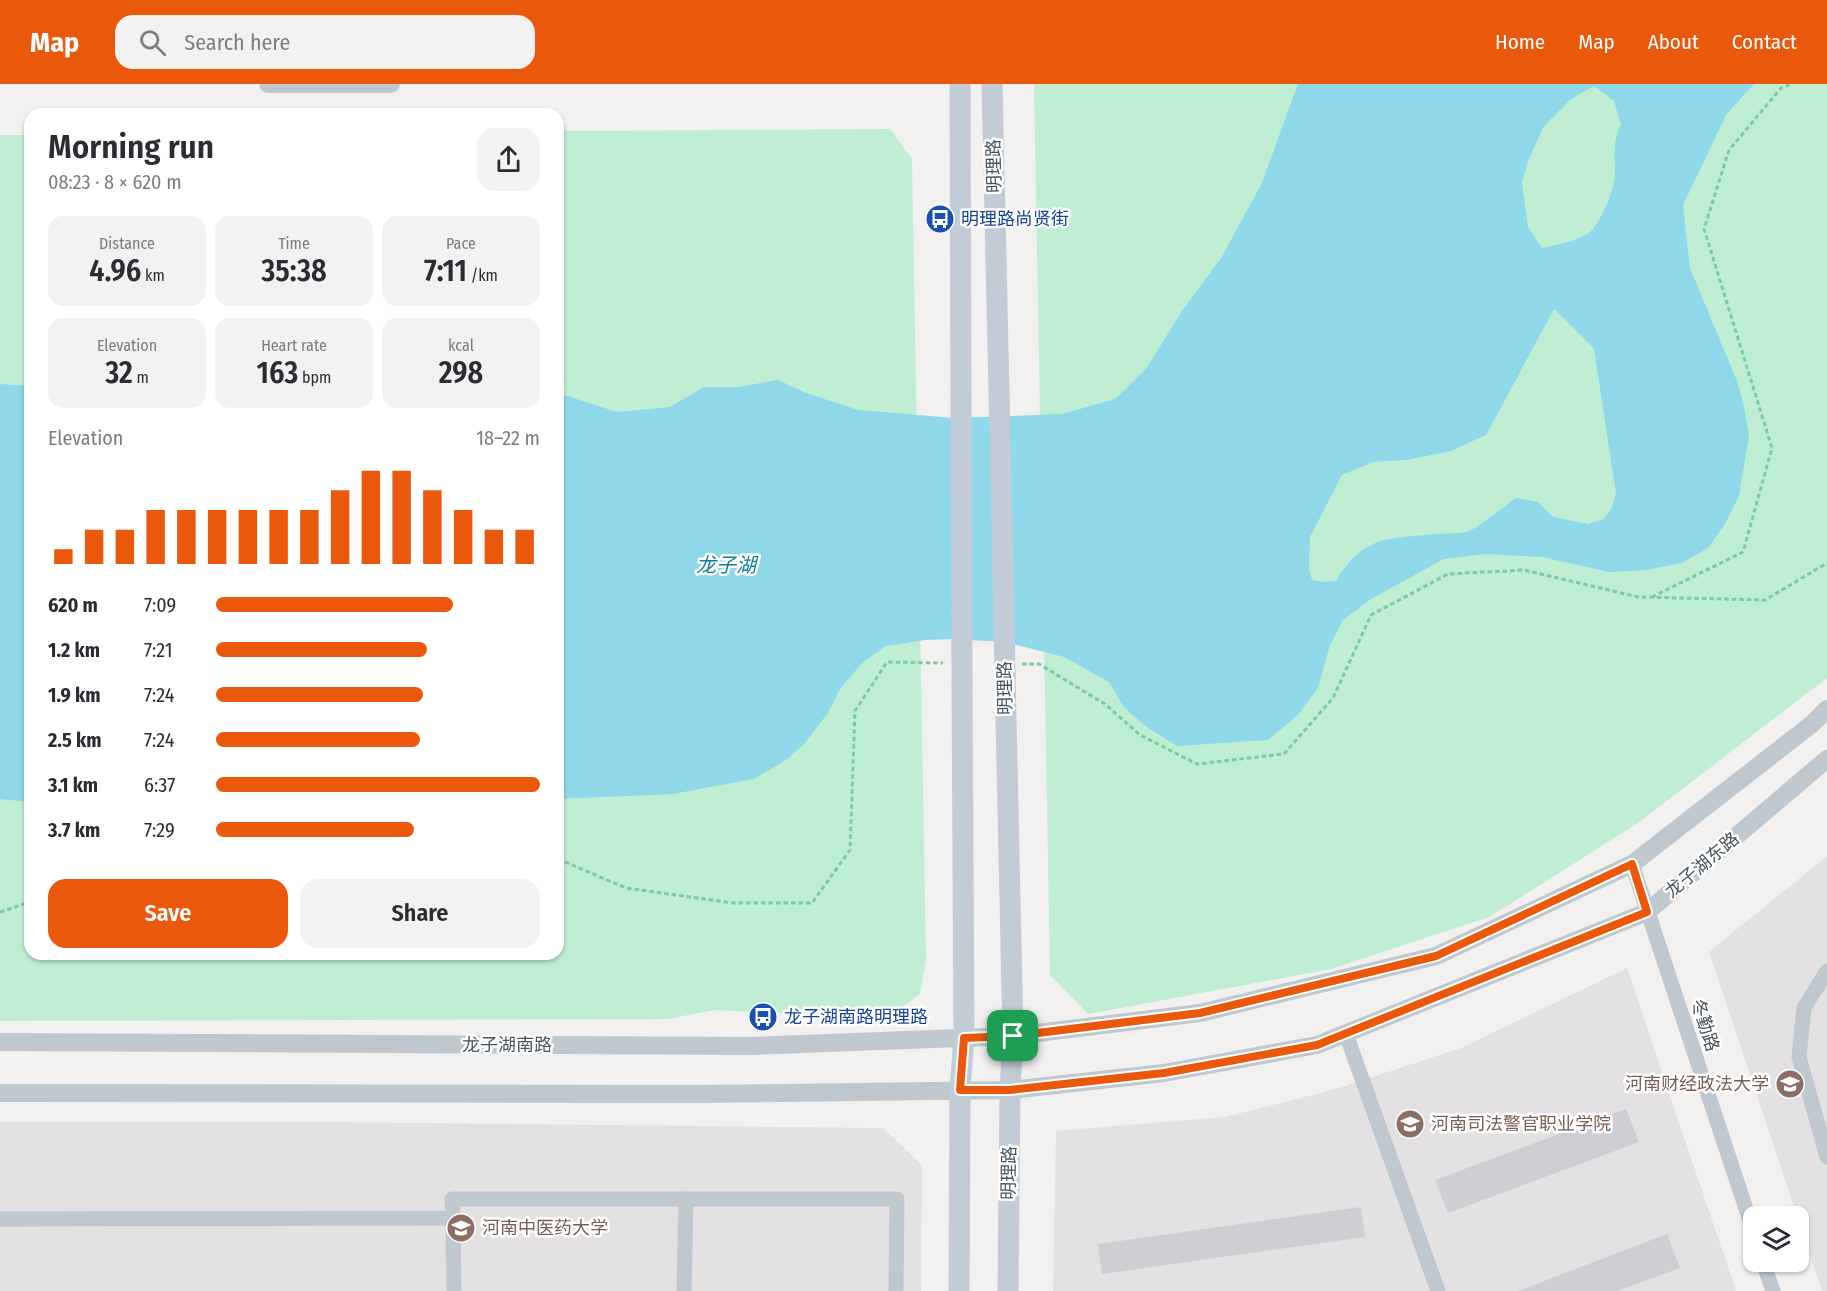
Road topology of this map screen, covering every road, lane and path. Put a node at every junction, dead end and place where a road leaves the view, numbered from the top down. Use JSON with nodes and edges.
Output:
{"nodes":[{"id":1,"x":268,"y":84,"type":"edge"},
{"id":2,"x":329,"y":84,"type":"edge"},
{"id":3,"x":391,"y":84,"type":"edge"},
{"id":4,"x":960,"y":84,"type":"edge"},
{"id":5,"x":992,"y":84,"type":"edge"},
{"id":6,"x":1792,"y":84,"type":"edge"},
{"id":7,"x":1827,"y":563,"type":"edge"},
{"id":8,"x":1651,"y":597,"type":"junction"},
{"id":9,"x":946,"y":663,"type":"dead end"},
{"id":10,"x":1010,"y":668,"type":"junction"},
{"id":11,"x":1827,"y":709,"type":"edge"},
{"id":12,"x":1827,"y":759,"type":"edge"},
{"id":13,"x":564,"y":862,"type":"edge"},
{"id":14,"x":1632,"y":864,"type":"junction"},
{"id":15,"x":24,"y":904,"type":"edge"},
{"id":16,"x":0,"y":912,"type":"edge"},
{"id":17,"x":1647,"y":912,"type":"junction"},
{"id":18,"x":1827,"y":971,"type":"edge"},
{"id":19,"x":1346,"y":1034,"type":"junction"},
{"id":20,"x":1013,"y":1036,"type":"junction"},
{"id":21,"x":964,"y":1038,"type":"junction"},
{"id":22,"x":0,"y":1042,"type":"edge"},
{"id":23,"x":960,"y":1090,"type":"junction"},
{"id":24,"x":1010,"y":1090,"type":"junction"},
{"id":25,"x":0,"y":1093,"type":"edge"},
{"id":26,"x":1827,"y":1157,"type":"edge"},
{"id":27,"x":686,"y":1199,"type":"junction"},
{"id":28,"x":1745,"y":1206,"type":"edge"},
{"id":29,"x":453,"y":1218,"type":"junction"},
{"id":30,"x":0,"y":1219,"type":"edge"},
{"id":31,"x":1766,"y":1272,"type":"edge"},
{"id":32,"x":454,"y":1291,"type":"edge"},
{"id":33,"x":684,"y":1291,"type":"edge"},
{"id":34,"x":897,"y":1291,"type":"edge"},
{"id":35,"x":959,"y":1291,"type":"edge"},
{"id":36,"x":1008,"y":1291,"type":"edge"},
{"id":37,"x":1438,"y":1291,"type":"edge"},
{"id":38,"x":1773,"y":1291,"type":"edge"}],
"edges":[{"from":1,"to":2,"type":"street"},
{"from":2,"to":3,"type":"street"},
{"from":4,"to":21,"type":"main road","name":"明理路","bridge":true},
{"from":5,"to":10,"type":"main road","name":"明理路","bridge":true},
{"from":6,"to":8,"type":"path"},
{"from":7,"to":8,"type":"path"},
{"from":8,"to":10,"type":"path"},
{"from":9,"to":13,"type":"path"},
{"from":10,"to":20,"type":"main road","name":"明理路"},
{"from":11,"to":14,"type":"street"},
{"from":12,"to":17,"type":"street","name":"龙子湖东路"},
{"from":14,"to":17,"type":"street","name":"冬勤路"},
{"from":14,"to":20,"type":"street"},
{"from":15,"to":16,"type":"path"},
{"from":17,"to":19,"type":"street","name":"龙子湖东路"},
{"from":17,"to":28,"type":"street","name":"冬勤路"},
{"from":18,"to":26,"type":"street"},
{"from":19,"to":24,"type":"street","name":"龙子湖东路"},
{"from":19,"to":37,"type":"street"},
{"from":20,"to":21,"type":"street","name":"龙子湖南路"},
{"from":20,"to":24,"type":"main road","name":"明理路"},
{"from":21,"to":22,"type":"street","name":"龙子湖南路"},
{"from":21,"to":23,"type":"main road","name":"明理路"},
{"from":23,"to":24,"type":"street"},
{"from":23,"to":25,"type":"street"},
{"from":23,"to":35,"type":"main road","name":"明理路"},
{"from":24,"to":36,"type":"main road","name":"明理路"},
{"from":27,"to":29,"type":"street"},
{"from":27,"to":33,"type":"street"},
{"from":27,"to":34,"type":"street"},
{"from":29,"to":30,"type":"street"},
{"from":29,"to":32,"type":"street"},
{"from":31,"to":38,"type":"street"}]}
